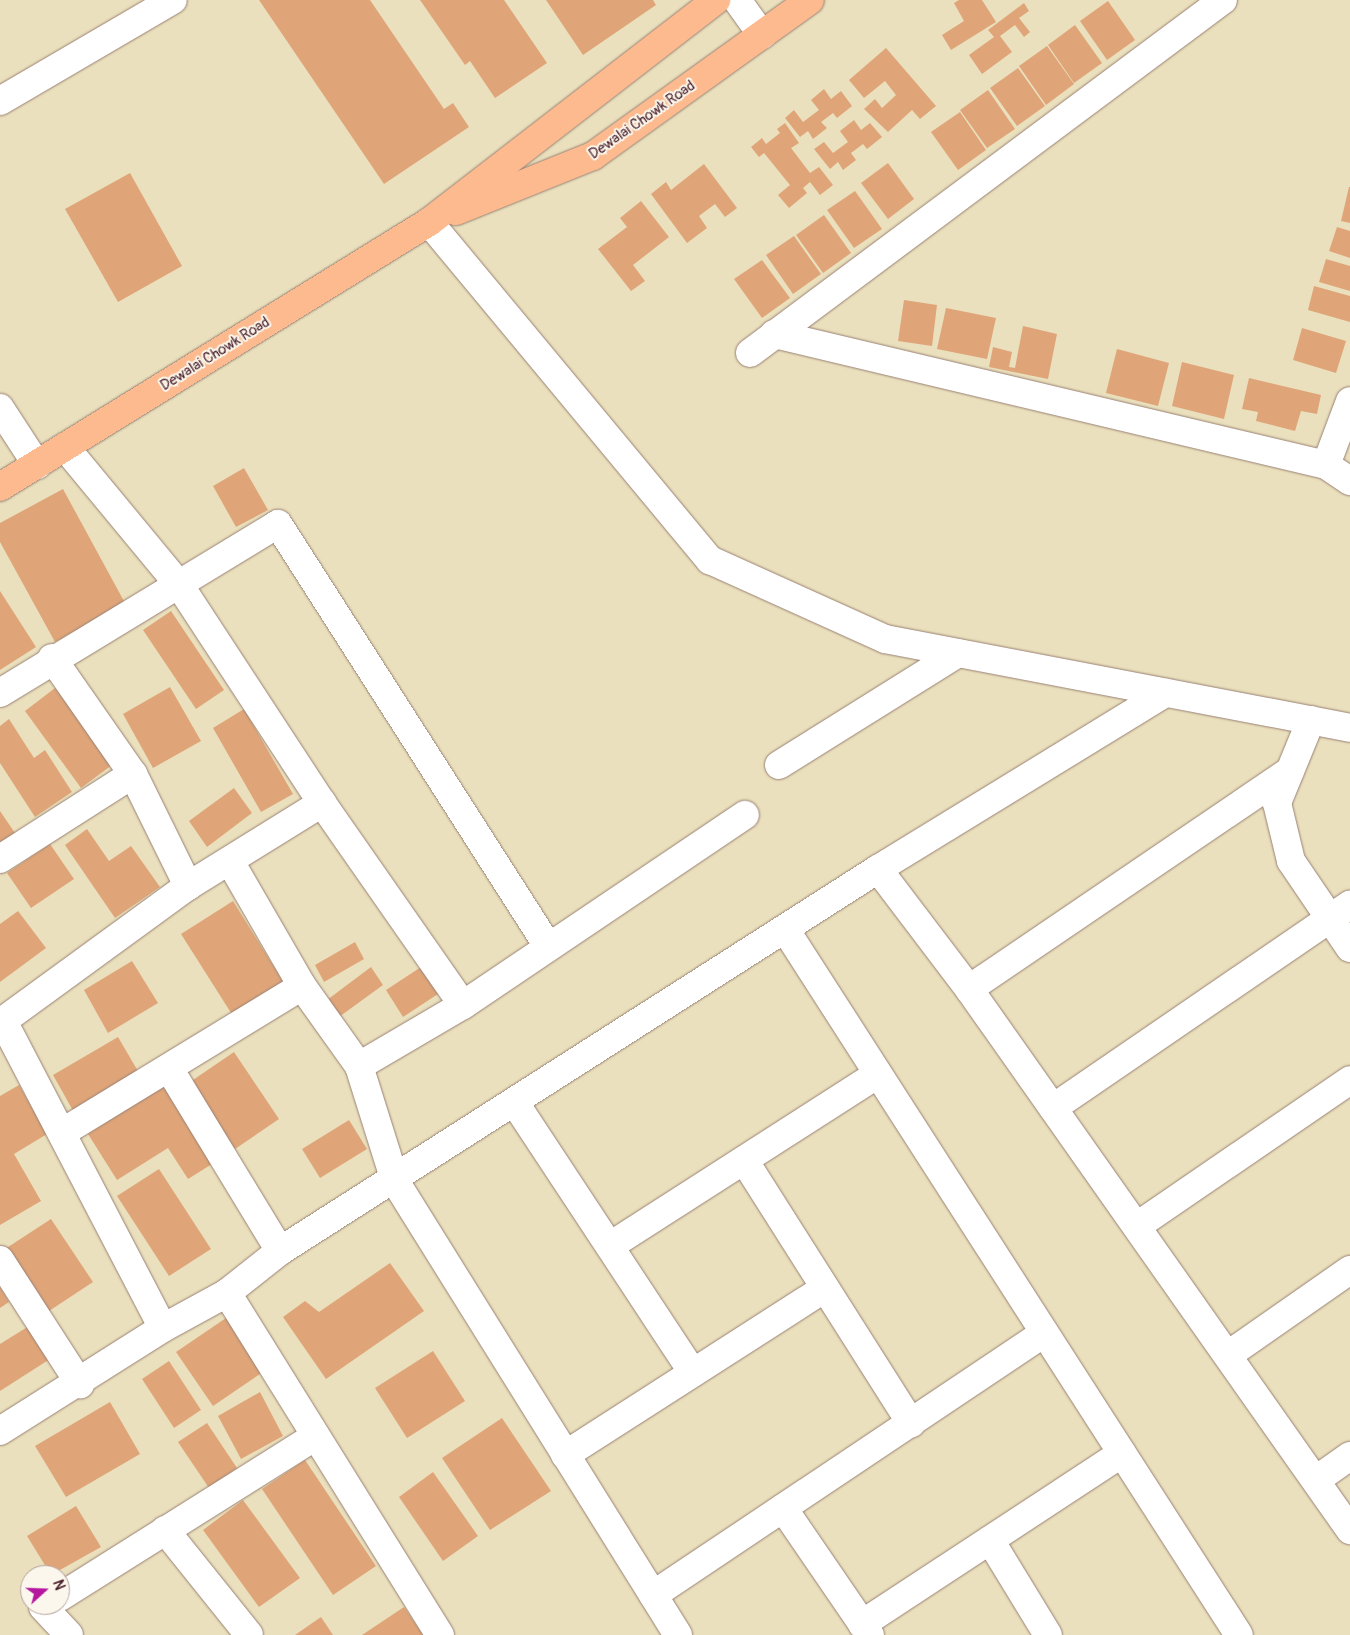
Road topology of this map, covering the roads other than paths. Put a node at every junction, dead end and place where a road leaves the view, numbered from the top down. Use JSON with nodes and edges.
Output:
{"nodes":[{"id":1,"x":173,"y":0,"type":"edge"},
{"id":2,"x":716,"y":0,"type":"edge"},
{"id":3,"x":737,"y":0,"type":"edge"},
{"id":4,"x":810,"y":0,"type":"edge"},
{"id":5,"x":1223,"y":0,"type":"edge"},
{"id":6,"x":762,"y":34,"type":"junction"},
{"id":7,"x":0,"y":101,"type":"edge"},
{"id":8,"x":429,"y":222,"type":"junction"},
{"id":9,"x":774,"y":334,"type":"junction"},
{"id":10,"x":750,"y":352,"type":"dead end"},
{"id":11,"x":1350,"y":401,"type":"edge"},
{"id":12,"x":0,"y":408,"type":"edge"},
{"id":13,"x":65,"y":447,"type":"junction"},
{"id":14,"x":37,"y":464,"type":"junction"},
{"id":15,"x":1326,"y":465,"type":"junction"},
{"id":16,"x":1350,"y":480,"type":"edge"},
{"id":17,"x":0,"y":487,"type":"edge"},
{"id":18,"x":180,"y":586,"type":"junction"},
{"id":19,"x":958,"y":653,"type":"junction"},
{"id":20,"x":52,"y":658,"type":"junction"},
{"id":21,"x":0,"y":693,"type":"edge"},
{"id":22,"x":1165,"y":693,"type":"junction"},
{"id":23,"x":1311,"y":720,"type":"junction"},
{"id":24,"x":1350,"y":728,"type":"edge"},
{"id":25,"x":779,"y":765,"type":"dead end"},
{"id":26,"x":1290,"y":771,"type":"junction"},
{"id":27,"x":133,"y":774,"type":"junction"},
{"id":28,"x":322,"y":803,"type":"junction"},
{"id":29,"x":745,"y":815,"type":"dead end"},
{"id":30,"x":0,"y":859,"type":"edge"},
{"id":31,"x":231,"y":863,"type":"junction"},
{"id":32,"x":878,"y":869,"type":"junction"},
{"id":33,"x":188,"y":886,"type":"junction"},
{"id":34,"x":1340,"y":912,"type":"edge"},
{"id":35,"x":785,"y":929,"type":"junction"},
{"id":36,"x":547,"y":944,"type":"junction"},
{"id":37,"x":1350,"y":948,"type":"edge"},
{"id":38,"x":302,"y":986,"type":"junction"},
{"id":39,"x":969,"y":989,"type":"junction"},
{"id":40,"x":463,"y":1005,"type":"junction"},
{"id":41,"x":1,"y":1022,"type":"edge"},
{"id":42,"x":360,"y":1066,"type":"junction"},
{"id":43,"x":170,"y":1070,"type":"junction"},
{"id":44,"x":878,"y":1074,"type":"junction"},
{"id":45,"x":1350,"y":1080,"type":"edge"},
{"id":46,"x":515,"y":1103,"type":"junction"},
{"id":47,"x":1053,"y":1108,"type":"junction"},
{"id":48,"x":64,"y":1132,"type":"junction"},
{"id":49,"x":744,"y":1160,"type":"junction"},
{"id":50,"x":395,"y":1181,"type":"junction"},
{"id":51,"x":1137,"y":1226,"type":"junction"},
{"id":52,"x":610,"y":1246,"type":"junction"},
{"id":53,"x":280,"y":1251,"type":"junction"},
{"id":54,"x":0,"y":1260,"type":"edge"},
{"id":55,"x":1350,"y":1270,"type":"edge"},
{"id":56,"x":825,"y":1288,"type":"junction"},
{"id":57,"x":227,"y":1293,"type":"junction"},
{"id":58,"x":163,"y":1328,"type":"junction"},
{"id":59,"x":1045,"y":1333,"type":"junction"},
{"id":60,"x":1228,"y":1355,"type":"junction"},
{"id":61,"x":693,"y":1373,"type":"junction"},
{"id":62,"x":80,"y":1384,"type":"junction"},
{"id":63,"x":911,"y":1423,"type":"junction"},
{"id":64,"x":0,"y":1431,"type":"edge"},
{"id":65,"x":316,"y":1436,"type":"junction"},
{"id":66,"x":1122,"y":1453,"type":"junction"},
{"id":67,"x":565,"y":1455,"type":"junction"},
{"id":68,"x":1350,"y":1456,"type":"edge"},
{"id":69,"x":1316,"y":1480,"type":"junction"},
{"id":70,"x":783,"y":1508,"type":"junction"},
{"id":71,"x":165,"y":1530,"type":"junction"},
{"id":72,"x":1350,"y":1530,"type":"edge"},
{"id":73,"x":990,"y":1540,"type":"junction"},
{"id":74,"x":70,"y":1590,"type":"edge"},
{"id":75,"x":653,"y":1595,"type":"junction"},
{"id":76,"x":50,"y":1615,"type":"edge"},
{"id":77,"x":866,"y":1629,"type":"edge"},
{"id":78,"x":68,"y":1635,"type":"edge"},
{"id":79,"x":249,"y":1635,"type":"edge"},
{"id":80,"x":440,"y":1635,"type":"edge"},
{"id":81,"x":678,"y":1635,"type":"edge"},
{"id":82,"x":1048,"y":1635,"type":"edge"},
{"id":83,"x":1238,"y":1635,"type":"edge"}],
"edges":[{"from":1,"to":7,"type":"street"},
{"from":2,"to":8,"type":"main road","name":"Dewalai Chowk Road"},
{"from":3,"to":6,"type":"street"},
{"from":4,"to":6,"type":"main road","name":"Dewalai Chowk Road"},
{"from":5,"to":9,"type":"street"},
{"from":6,"to":8,"type":"main road","name":"Dewalai Chowk Road"},
{"from":8,"to":13,"type":"main road","name":"Dewalai Chowk Road"},
{"from":8,"to":19,"type":"street"},
{"from":9,"to":10,"type":"street"},
{"from":9,"to":15,"type":"street"},
{"from":11,"to":15,"type":"street"},
{"from":12,"to":14,"type":"street"},
{"from":13,"to":14,"type":"main road","name":"Dewalai Chowk Road"},
{"from":13,"to":18,"type":"street"},
{"from":14,"to":17,"type":"main road","name":"Dewalai Chowk Road"},
{"from":15,"to":16,"type":"street"},
{"from":18,"to":20,"type":"street"},
{"from":18,"to":28,"type":"street"},
{"from":18,"to":36,"type":"street"},
{"from":19,"to":22,"type":"street"},
{"from":19,"to":25,"type":"street"},
{"from":20,"to":21,"type":"street"},
{"from":20,"to":27,"type":"street"},
{"from":22,"to":23,"type":"street"},
{"from":22,"to":32,"type":"street"},
{"from":23,"to":24,"type":"street"},
{"from":23,"to":26,"type":"street"},
{"from":26,"to":34,"type":"street"},
{"from":26,"to":39,"type":"street"},
{"from":27,"to":30,"type":"street"},
{"from":27,"to":33,"type":"street"},
{"from":28,"to":31,"type":"street"},
{"from":28,"to":40,"type":"street"},
{"from":29,"to":36,"type":"street"},
{"from":31,"to":33,"type":"street"},
{"from":31,"to":38,"type":"street"},
{"from":32,"to":35,"type":"street"},
{"from":32,"to":39,"type":"street"},
{"from":33,"to":41,"type":"street"},
{"from":34,"to":37,"type":"street"},
{"from":34,"to":47,"type":"street"},
{"from":35,"to":44,"type":"street"},
{"from":35,"to":46,"type":"street"},
{"from":36,"to":40,"type":"street"},
{"from":38,"to":42,"type":"street"},
{"from":38,"to":43,"type":"street"},
{"from":39,"to":47,"type":"street"},
{"from":40,"to":42,"type":"street"},
{"from":41,"to":48,"type":"street"},
{"from":42,"to":50,"type":"street"},
{"from":43,"to":48,"type":"street"},
{"from":43,"to":53,"type":"street"},
{"from":44,"to":49,"type":"street"},
{"from":44,"to":59,"type":"street"},
{"from":45,"to":51,"type":"street"},
{"from":46,"to":50,"type":"street"},
{"from":46,"to":52,"type":"street"},
{"from":47,"to":51,"type":"street"},
{"from":48,"to":58,"type":"street"},
{"from":49,"to":52,"type":"street"},
{"from":49,"to":56,"type":"street"},
{"from":50,"to":53,"type":"street"},
{"from":50,"to":67,"type":"street"},
{"from":51,"to":60,"type":"street"},
{"from":52,"to":61,"type":"street"},
{"from":53,"to":57,"type":"street"},
{"from":54,"to":62,"type":"street"},
{"from":55,"to":60,"type":"street"},
{"from":56,"to":61,"type":"street"},
{"from":56,"to":63,"type":"street"},
{"from":57,"to":58,"type":"street"},
{"from":57,"to":65,"type":"street"},
{"from":58,"to":62,"type":"street"},
{"from":59,"to":63,"type":"street"},
{"from":59,"to":66,"type":"street"},
{"from":60,"to":69,"type":"street"},
{"from":61,"to":67,"type":"street"},
{"from":62,"to":64,"type":"street"},
{"from":63,"to":70,"type":"street"},
{"from":65,"to":71,"type":"street"},
{"from":65,"to":80,"type":"street"},
{"from":66,"to":73,"type":"street"},
{"from":66,"to":83,"type":"street"},
{"from":67,"to":75,"type":"street"},
{"from":68,"to":69,"type":"street"},
{"from":69,"to":72,"type":"street"},
{"from":70,"to":75,"type":"street"},
{"from":70,"to":77,"type":"street"},
{"from":71,"to":74,"type":"street"},
{"from":71,"to":79,"type":"street"},
{"from":73,"to":77,"type":"street"},
{"from":73,"to":82,"type":"street"},
{"from":75,"to":81,"type":"street"},
{"from":76,"to":78,"type":"street"}]}
